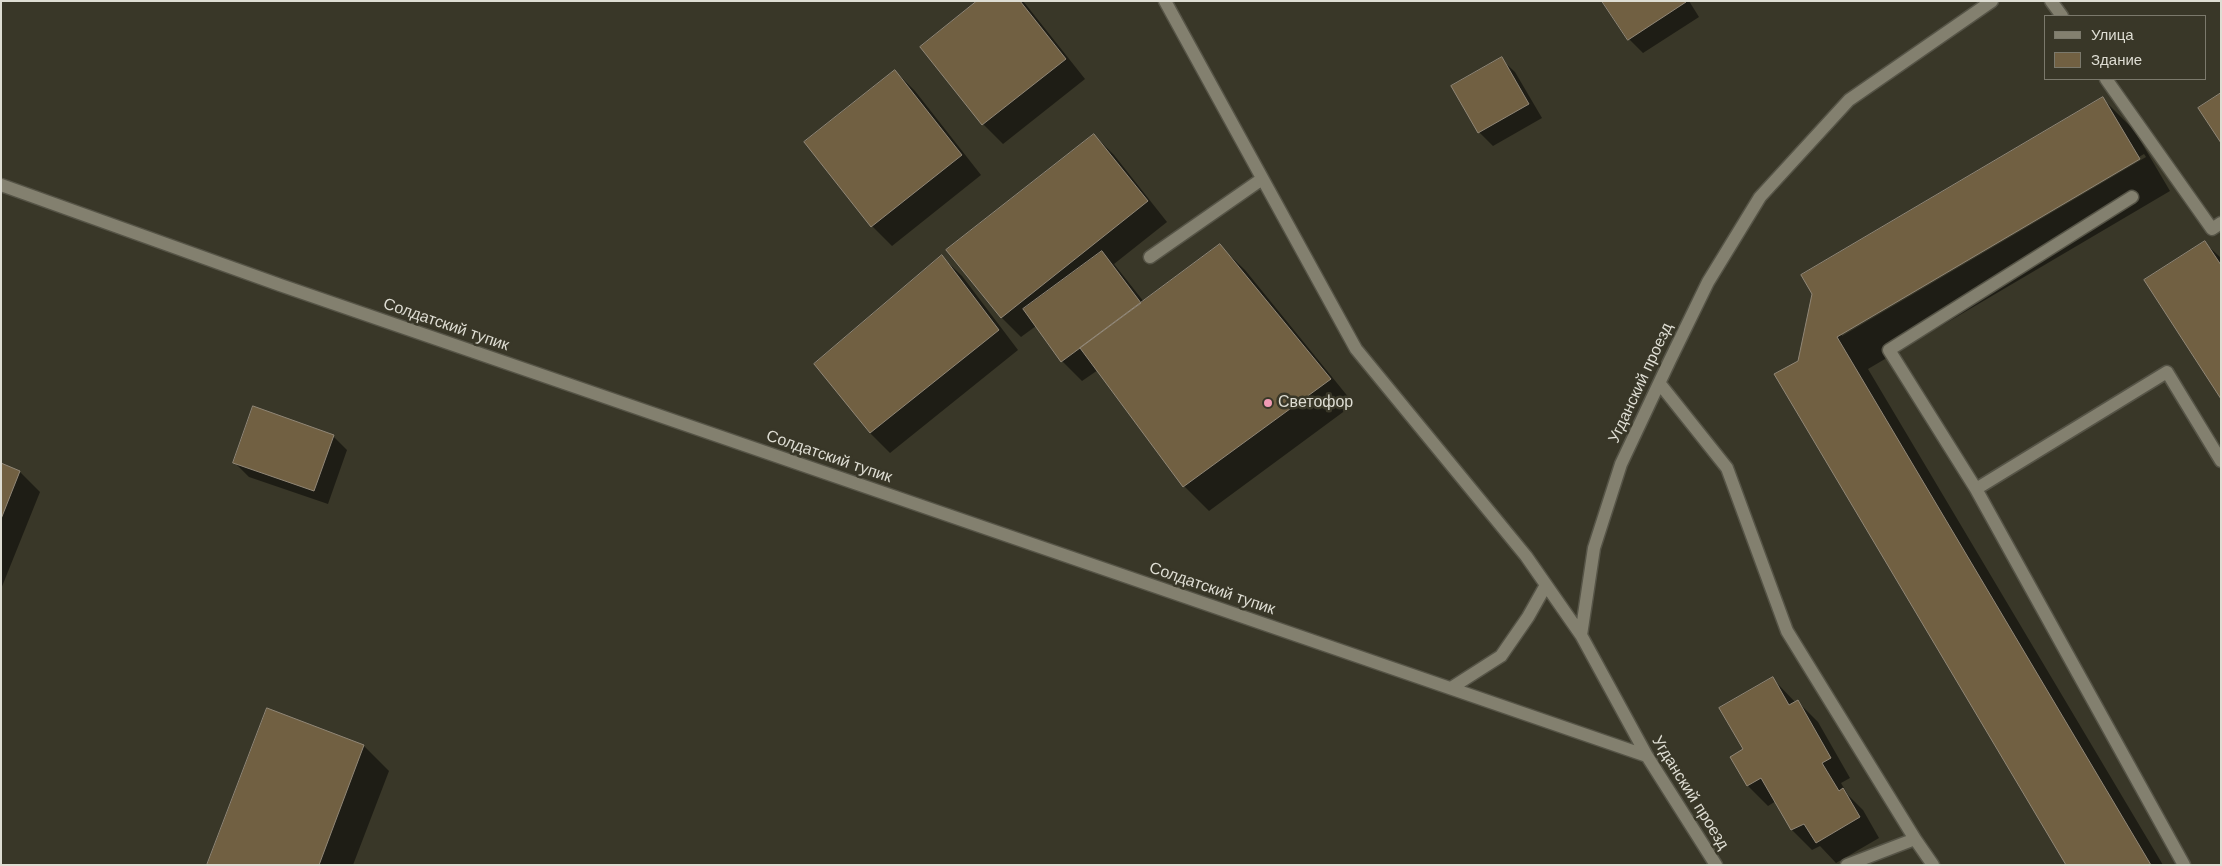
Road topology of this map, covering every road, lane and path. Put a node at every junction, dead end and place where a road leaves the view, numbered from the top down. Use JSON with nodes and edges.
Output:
{"nodes":[{"id":1,"x":1164,"y":1,"type":"edge"},
{"id":2,"x":1992,"y":1,"type":"edge"},
{"id":3,"x":2051,"y":1,"type":"edge"},
{"id":4,"x":2061,"y":15,"type":"edge"},
{"id":5,"x":2107,"y":80,"type":"edge"},
{"id":6,"x":1262,"y":179,"type":"junction"},
{"id":7,"x":1,"y":185,"type":"edge"},
{"id":8,"x":2132,"y":197,"type":"dead end"},
{"id":9,"x":2221,"y":223,"type":"edge"},
{"id":10,"x":1150,"y":258,"type":"dead end"},
{"id":11,"x":1660,"y":384,"type":"junction"},
{"id":12,"x":2221,"y":461,"type":"edge"},
{"id":13,"x":1976,"y":489,"type":"junction"},
{"id":14,"x":1546,"y":585,"type":"junction"},
{"id":15,"x":1581,"y":635,"type":"junction"},
{"id":16,"x":1451,"y":688,"type":"junction"},
{"id":17,"x":1647,"y":756,"type":"junction"},
{"id":18,"x":1915,"y":839,"type":"junction"},
{"id":19,"x":1716,"y":865,"type":"edge"},
{"id":20,"x":1847,"y":865,"type":"edge"},
{"id":21,"x":1933,"y":865,"type":"edge"},
{"id":22,"x":2184,"y":865,"type":"edge"}],
"edges":[{"from":1,"to":6,"type":"street"},
{"from":2,"to":11,"type":"street","name":"Угданский проезд"},
{"from":3,"to":4,"type":"street"},
{"from":5,"to":9,"type":"street"},
{"from":6,"to":10,"type":"street"},
{"from":6,"to":14,"type":"street"},
{"from":7,"to":16,"type":"street","name":"Солдатский тупик"},
{"from":8,"to":13,"type":"street"},
{"from":11,"to":15,"type":"street","name":"Угданский проезд"},
{"from":11,"to":18,"type":"street"},
{"from":12,"to":13,"type":"street"},
{"from":13,"to":22,"type":"street"},
{"from":14,"to":15,"type":"street"},
{"from":14,"to":16,"type":"street"},
{"from":15,"to":17,"type":"street","name":"Угданский проезд"},
{"from":16,"to":17,"type":"street","name":"Солдатский тупик"},
{"from":17,"to":19,"type":"street","name":"Угданский проезд"},
{"from":18,"to":20,"type":"street"},
{"from":18,"to":21,"type":"street"}]}
